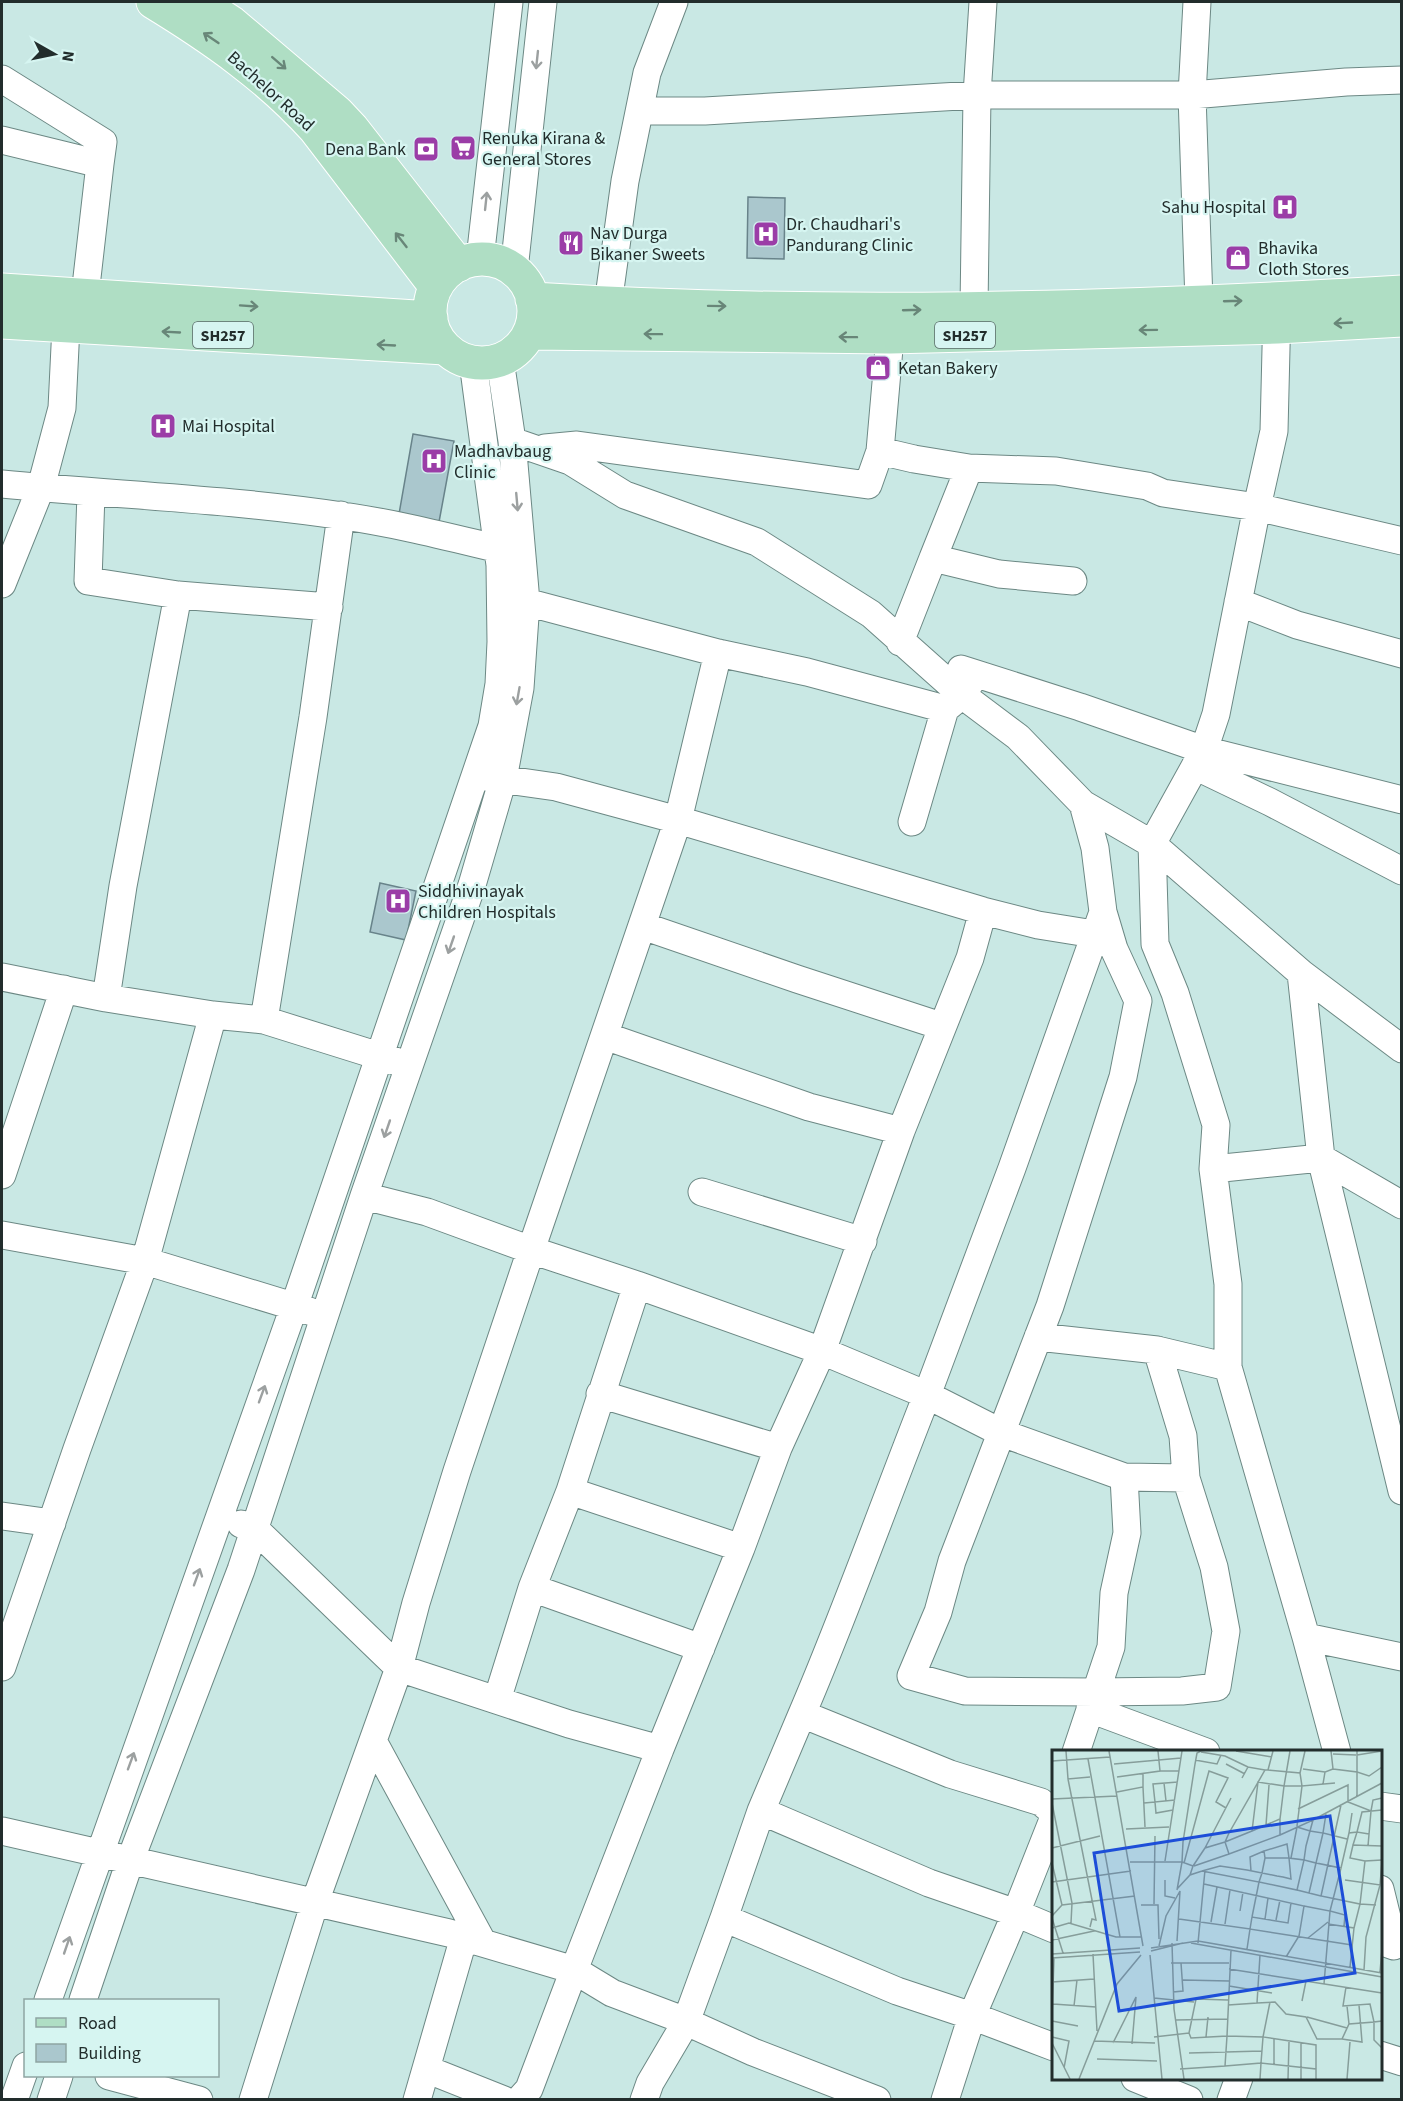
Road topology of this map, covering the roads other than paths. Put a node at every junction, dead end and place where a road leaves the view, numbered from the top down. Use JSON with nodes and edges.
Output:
{"nodes":[{"id":1,"x":153,"y":2,"type":"edge"},
{"id":2,"x":200,"y":2,"type":"edge"},
{"id":3,"x":508,"y":2,"type":"edge"},
{"id":4,"x":543,"y":2,"type":"edge"},
{"id":5,"x":674,"y":2,"type":"edge"},
{"id":6,"x":983,"y":2,"type":"edge"},
{"id":7,"x":1197,"y":2,"type":"edge"},
{"id":8,"x":2,"y":79,"type":"edge"},
{"id":9,"x":1401,"y":80,"type":"edge"},
{"id":10,"x":977,"y":95,"type":"junction"},
{"id":11,"x":1192,"y":95,"type":"junction"},
{"id":12,"x":640,"y":111,"type":"junction"},
{"id":13,"x":2,"y":140,"type":"edge"},
{"id":14,"x":100,"y":164,"type":"junction"},
{"id":15,"x":514,"y":270,"type":"junction"},
{"id":16,"x":451,"y":282,"type":"junction"},
{"id":17,"x":2,"y":290,"type":"edge"},
{"id":18,"x":1401,"y":292,"type":"edge"},
{"id":19,"x":85,"y":296,"type":"junction"},
{"id":20,"x":532,"y":299,"type":"junction"},
{"id":21,"x":1199,"y":302,"type":"junction"},
{"id":22,"x":608,"y":304,"type":"junction"},
{"id":23,"x":974,"y":308,"type":"junction"},
{"id":24,"x":1277,"y":313,"type":"junction"},
{"id":25,"x":1401,"y":320,"type":"edge"},
{"id":26,"x":2,"y":322,"type":"edge"},
{"id":27,"x":66,"y":326,"type":"junction"},
{"id":28,"x":529,"y":333,"type":"junction"},
{"id":29,"x":890,"y":337,"type":"junction"},
{"id":30,"x":473,"y":357,"type":"junction"},
{"id":31,"x":524,"y":445,"type":"junction"},
{"id":32,"x":880,"y":451,"type":"junction"},
{"id":33,"x":969,"y":468,"type":"junction"},
{"id":34,"x":2,"y":484,"type":"edge"},
{"id":35,"x":41,"y":488,"type":"junction"},
{"id":36,"x":92,"y":493,"type":"junction"},
{"id":37,"x":1257,"y":507,"type":"junction"},
{"id":38,"x":341,"y":515,"type":"junction"},
{"id":39,"x":1401,"y":541,"type":"edge"},
{"id":40,"x":510,"y":552,"type":"junction"},
{"id":41,"x":933,"y":558,"type":"junction"},
{"id":42,"x":1073,"y":580,"type":"dead end"},
{"id":43,"x":2,"y":584,"type":"edge"},
{"id":44,"x":178,"y":595,"type":"junction"},
{"id":45,"x":526,"y":602,"type":"junction"},
{"id":46,"x":1238,"y":602,"type":"junction"},
{"id":47,"x":329,"y":607,"type":"junction"},
{"id":48,"x":906,"y":647,"type":"junction"},
{"id":49,"x":718,"y":653,"type":"junction"},
{"id":50,"x":1401,"y":654,"type":"edge"},
{"id":51,"x":961,"y":693,"type":"junction"},
{"id":52,"x":1200,"y":758,"type":"junction"},
{"id":53,"x":1253,"y":762,"type":"junction"},
{"id":54,"x":476,"y":776,"type":"junction"},
{"id":55,"x":503,"y":779,"type":"junction"},
{"id":56,"x":1401,"y":800,"type":"edge"},
{"id":57,"x":1270,"y":802,"type":"junction"},
{"id":58,"x":1083,"y":804,"type":"junction"},
{"id":59,"x":678,"y":820,"type":"junction"},
{"id":60,"x":912,"y":822,"type":"dead end"},
{"id":61,"x":1152,"y":844,"type":"junction"},
{"id":62,"x":1401,"y":871,"type":"edge"},
{"id":63,"x":983,"y":911,"type":"junction"},
{"id":64,"x":643,"y":926,"type":"junction"},
{"id":65,"x":1104,"y":932,"type":"junction"},
{"id":66,"x":1301,"y":973,"type":"junction"},
{"id":67,"x":2,"y":977,"type":"edge"},
{"id":68,"x":64,"y":989,"type":"junction"},
{"id":69,"x":106,"y":998,"type":"junction"},
{"id":70,"x":213,"y":1015,"type":"junction"},
{"id":71,"x":264,"y":1020,"type":"junction"},
{"id":72,"x":941,"y":1026,"type":"junction"},
{"id":73,"x":605,"y":1036,"type":"junction"},
{"id":74,"x":1401,"y":1049,"type":"edge"},
{"id":75,"x":379,"y":1056,"type":"junction"},
{"id":76,"x":409,"y":1065,"type":"junction"},
{"id":77,"x":901,"y":1131,"type":"junction"},
{"id":78,"x":1321,"y":1158,"type":"junction"},
{"id":79,"x":1213,"y":1169,"type":"junction"},
{"id":80,"x":2,"y":1175,"type":"edge"},
{"id":81,"x":702,"y":1192,"type":"dead end"},
{"id":82,"x":364,"y":1197,"type":"junction"},
{"id":83,"x":1401,"y":1205,"type":"edge"},
{"id":84,"x":2,"y":1235,"type":"edge"},
{"id":85,"x":863,"y":1241,"type":"junction"},
{"id":86,"x":531,"y":1250,"type":"junction"},
{"id":87,"x":146,"y":1261,"type":"junction"},
{"id":88,"x":637,"y":1285,"type":"junction"},
{"id":89,"x":294,"y":1306,"type":"junction"},
{"id":90,"x":324,"y":1316,"type":"junction"},
{"id":91,"x":1038,"y":1337,"type":"junction"},
{"id":92,"x":1156,"y":1350,"type":"junction"},
{"id":93,"x":822,"y":1351,"type":"junction"},
{"id":94,"x":1228,"y":1367,"type":"junction"},
{"id":95,"x":600,"y":1394,"type":"junction"},
{"id":96,"x":927,"y":1395,"type":"junction"},
{"id":97,"x":1391,"y":1407,"type":"edge"},
{"id":98,"x":1002,"y":1433,"type":"junction"},
{"id":99,"x":778,"y":1448,"type":"junction"},
{"id":100,"x":1124,"y":1478,"type":"junction"},
{"id":101,"x":1186,"y":1478,"type":"junction"},
{"id":102,"x":570,"y":1491,"type":"junction"},
{"id":103,"x":1401,"y":1491,"type":"edge"},
{"id":104,"x":2,"y":1515,"type":"edge"},
{"id":105,"x":219,"y":1516,"type":"junction"},
{"id":106,"x":52,"y":1523,"type":"junction"},
{"id":107,"x":255,"y":1528,"type":"junction"},
{"id":108,"x":741,"y":1548,"type":"junction"},
{"id":109,"x":532,"y":1588,"type":"junction"},
{"id":110,"x":1306,"y":1637,"type":"junction"},
{"id":111,"x":701,"y":1648,"type":"junction"},
{"id":112,"x":1401,"y":1657,"type":"edge"},
{"id":113,"x":2,"y":1664,"type":"edge"},
{"id":114,"x":399,"y":1668,"type":"junction"},
{"id":115,"x":497,"y":1700,"type":"junction"},
{"id":116,"x":1093,"y":1700,"type":"junction"},
{"id":117,"x":802,"y":1714,"type":"junction"},
{"id":118,"x":373,"y":1741,"type":"junction"},
{"id":119,"x":660,"y":1749,"type":"junction"},
{"id":120,"x":1077,"y":1750,"type":"edge"},
{"id":121,"x":1202,"y":1750,"type":"edge"},
{"id":122,"x":1336,"y":1750,"type":"edge"},
{"id":123,"x":1382,"y":1806,"type":"edge"},
{"id":124,"x":1401,"y":1809,"type":"edge"},
{"id":125,"x":761,"y":1811,"type":"junction"},
{"id":126,"x":1052,"y":1814,"type":"edge"},
{"id":127,"x":1052,"y":1818,"type":"edge"},
{"id":128,"x":2,"y":1831,"type":"edge"},
{"id":129,"x":98,"y":1854,"type":"junction"},
{"id":130,"x":129,"y":1861,"type":"junction"},
{"id":131,"x":1382,"y":1900,"type":"edge"},
{"id":132,"x":315,"y":1902,"type":"junction"},
{"id":133,"x":1016,"y":1913,"type":"junction"},
{"id":134,"x":724,"y":1918,"type":"junction"},
{"id":135,"x":1052,"y":1929,"type":"edge"},
{"id":136,"x":474,"y":1940,"type":"junction"},
{"id":137,"x":1392,"y":1952,"type":"edge"},
{"id":138,"x":573,"y":1970,"type":"junction"},
{"id":139,"x":49,"y":1999,"type":"edge"},
{"id":140,"x":84,"y":1999,"type":"edge"},
{"id":141,"x":972,"y":2016,"type":"junction"},
{"id":142,"x":686,"y":2022,"type":"junction"},
{"id":143,"x":1052,"y":2047,"type":"edge"},
{"id":144,"x":1382,"y":2056,"type":"edge"},
{"id":145,"x":1401,"y":2062,"type":"edge"},
{"id":146,"x":426,"y":2069,"type":"junction"},
{"id":147,"x":24,"y":2072,"type":"edge"},
{"id":148,"x":59,"y":2077,"type":"edge"},
{"id":149,"x":113,"y":2077,"type":"edge"},
{"id":150,"x":1138,"y":2080,"type":"edge"},
{"id":151,"x":1239,"y":2080,"type":"edge"},
{"id":152,"x":14,"y":2100,"type":"edge"},
{"id":153,"x":51,"y":2100,"type":"edge"},
{"id":154,"x":199,"y":2100,"type":"edge"},
{"id":155,"x":253,"y":2100,"type":"edge"},
{"id":156,"x":417,"y":2100,"type":"edge"},
{"id":157,"x":504,"y":2100,"type":"edge"},
{"id":158,"x":519,"y":2100,"type":"edge"},
{"id":159,"x":644,"y":2100,"type":"edge"},
{"id":160,"x":877,"y":2100,"type":"edge"},
{"id":161,"x":945,"y":2100,"type":"edge"},
{"id":162,"x":1190,"y":2100,"type":"edge"},
{"id":163,"x":1231,"y":2100,"type":"edge"}],
"edges":[{"from":16,"to":1,"type":"main road","name":"Bachelor Road","one_way":true},
{"from":2,"to":16,"type":"main road","name":"Bachelor Road","one_way":true},
{"from":16,"to":3,"type":"street","one_way":true},
{"from":4,"to":15,"type":"street","one_way":true},
{"from":5,"to":12,"type":"street"},
{"from":6,"to":10,"type":"street"},
{"from":7,"to":11,"type":"street"},
{"from":8,"to":14,"type":"street"},
{"from":9,"to":11,"type":"street"},
{"from":10,"to":11,"type":"street"},
{"from":10,"to":12,"type":"street"},
{"from":10,"to":23,"type":"street"},
{"from":11,"to":21,"type":"street"},
{"from":12,"to":22,"type":"street"},
{"from":13,"to":14,"type":"street"},
{"from":14,"to":19,"type":"street"},
{"from":15,"to":16,"type":"main road"},
{"from":15,"to":20,"type":"main road"},
{"from":19,"to":16,"type":"main road","number":"SH257","one_way":true},
{"from":16,"to":30,"type":"main road"},
{"from":17,"to":19,"type":"main road","number":"SH257"},
{"from":18,"to":24,"type":"main road","number":"SH257"},
{"from":20,"to":22,"type":"main road","number":"SH257"},
{"from":20,"to":28,"type":"main road"},
{"from":21,"to":23,"type":"main road","number":"SH257"},
{"from":21,"to":24,"type":"main road","number":"SH257","one_way":true},
{"from":22,"to":23,"type":"main road","number":"SH257","one_way":true},
{"from":25,"to":24,"type":"main road","number":"SH257","one_way":true},
{"from":24,"to":29,"type":"main road","number":"SH257","one_way":true},
{"from":24,"to":37,"type":"street"},
{"from":26,"to":27,"type":"main road","number":"SH257"},
{"from":30,"to":27,"type":"main road","number":"SH257","one_way":true},
{"from":27,"to":35,"type":"street"},
{"from":29,"to":28,"type":"main road","number":"SH257","one_way":true},
{"from":28,"to":30,"type":"main road"},
{"from":29,"to":32,"type":"street"},
{"from":30,"to":31,"type":"street"},
{"from":30,"to":40,"type":"street"},
{"from":31,"to":32,"type":"street"},
{"from":31,"to":40,"type":"street","one_way":true},
{"from":31,"to":48,"type":"street"},
{"from":32,"to":33,"type":"street"},
{"from":33,"to":37,"type":"street"},
{"from":33,"to":41,"type":"street"},
{"from":34,"to":35,"type":"street"},
{"from":35,"to":36,"type":"street"},
{"from":35,"to":43,"type":"street"},
{"from":36,"to":38,"type":"street"},
{"from":36,"to":44,"type":"street"},
{"from":37,"to":39,"type":"street"},
{"from":37,"to":46,"type":"street"},
{"from":38,"to":40,"type":"street"},
{"from":38,"to":47,"type":"street"},
{"from":40,"to":45,"type":"street"},
{"from":40,"to":54,"type":"street"},
{"from":41,"to":42,"type":"street"},
{"from":41,"to":48,"type":"street"},
{"from":44,"to":47,"type":"street"},
{"from":44,"to":69,"type":"street"},
{"from":45,"to":49,"type":"street"},
{"from":45,"to":55,"type":"street","one_way":true},
{"from":46,"to":50,"type":"street"},
{"from":46,"to":52,"type":"street"},
{"from":47,"to":71,"type":"street"},
{"from":48,"to":51,"type":"street"},
{"from":49,"to":51,"type":"street"},
{"from":49,"to":59,"type":"street"},
{"from":51,"to":52,"type":"street"},
{"from":51,"to":58,"type":"street"},
{"from":51,"to":60,"type":"street"},
{"from":52,"to":53,"type":"street"},
{"from":52,"to":57,"type":"street"},
{"from":52,"to":61,"type":"street"},
{"from":53,"to":56,"type":"street"},
{"from":53,"to":57,"type":"street"},
{"from":54,"to":55,"type":"street"},
{"from":54,"to":75,"type":"street"},
{"from":55,"to":59,"type":"street"},
{"from":55,"to":76,"type":"street","one_way":true},
{"from":57,"to":62,"type":"street"},
{"from":58,"to":61,"type":"street"},
{"from":58,"to":65,"type":"street"},
{"from":59,"to":63,"type":"street"},
{"from":59,"to":64,"type":"street"},
{"from":61,"to":66,"type":"street"},
{"from":61,"to":79,"type":"street"},
{"from":63,"to":65,"type":"street"},
{"from":63,"to":72,"type":"street"},
{"from":64,"to":72,"type":"street"},
{"from":64,"to":73,"type":"street"},
{"from":65,"to":91,"type":"street"},
{"from":65,"to":96,"type":"street"},
{"from":66,"to":74,"type":"street"},
{"from":66,"to":78,"type":"street"},
{"from":67,"to":68,"type":"street"},
{"from":68,"to":69,"type":"street"},
{"from":68,"to":80,"type":"street"},
{"from":69,"to":70,"type":"street"},
{"from":70,"to":71,"type":"street"},
{"from":70,"to":87,"type":"street"},
{"from":71,"to":75,"type":"street"},
{"from":72,"to":77,"type":"street"},
{"from":73,"to":77,"type":"street"},
{"from":73,"to":86,"type":"street"},
{"from":75,"to":76,"type":"street"},
{"from":75,"to":89,"type":"street"},
{"from":76,"to":82,"type":"street","one_way":true},
{"from":77,"to":85,"type":"street"},
{"from":78,"to":79,"type":"street"},
{"from":78,"to":83,"type":"street"},
{"from":78,"to":97,"type":"street"},
{"from":79,"to":94,"type":"street"},
{"from":81,"to":85,"type":"street"},
{"from":82,"to":86,"type":"street"},
{"from":82,"to":90,"type":"street"},
{"from":84,"to":87,"type":"street"},
{"from":85,"to":93,"type":"street"},
{"from":86,"to":88,"type":"street"},
{"from":86,"to":114,"type":"street"},
{"from":87,"to":89,"type":"street"},
{"from":87,"to":106,"type":"street"},
{"from":88,"to":93,"type":"street"},
{"from":88,"to":95,"type":"street"},
{"from":89,"to":90,"type":"street"},
{"from":105,"to":89,"type":"street","one_way":true},
{"from":90,"to":107,"type":"street"},
{"from":91,"to":92,"type":"street"},
{"from":91,"to":98,"type":"street"},
{"from":92,"to":94,"type":"street"},
{"from":92,"to":101,"type":"street"},
{"from":93,"to":96,"type":"street"},
{"from":93,"to":99,"type":"street"},
{"from":94,"to":110,"type":"street"},
{"from":95,"to":99,"type":"street"},
{"from":95,"to":102,"type":"street"},
{"from":96,"to":98,"type":"street"},
{"from":96,"to":117,"type":"street"},
{"from":97,"to":103,"type":"street"},
{"from":98,"to":100,"type":"street"},
{"from":98,"to":116,"type":"street"},
{"from":99,"to":108,"type":"street"},
{"from":100,"to":101,"type":"street"},
{"from":100,"to":116,"type":"street"},
{"from":101,"to":116,"type":"street"},
{"from":102,"to":108,"type":"street"},
{"from":102,"to":109,"type":"street"},
{"from":104,"to":106,"type":"street"},
{"from":105,"to":107,"type":"street"},
{"from":129,"to":105,"type":"street","one_way":true},
{"from":106,"to":113,"type":"street"},
{"from":107,"to":114,"type":"street"},
{"from":107,"to":130,"type":"street"},
{"from":108,"to":111,"type":"street"},
{"from":109,"to":111,"type":"street"},
{"from":109,"to":115,"type":"street"},
{"from":110,"to":112,"type":"street"},
{"from":110,"to":122,"type":"street"},
{"from":111,"to":119,"type":"street"},
{"from":114,"to":115,"type":"street"},
{"from":114,"to":118,"type":"street"},
{"from":115,"to":119,"type":"street"},
{"from":116,"to":120,"type":"street"},
{"from":116,"to":121,"type":"street"},
{"from":117,"to":125,"type":"street"},
{"from":117,"to":126,"type":"street"},
{"from":118,"to":132,"type":"street"},
{"from":118,"to":136,"type":"street"},
{"from":119,"to":138,"type":"street"},
{"from":123,"to":124,"type":"street"},
{"from":125,"to":133,"type":"street"},
{"from":125,"to":134,"type":"street"},
{"from":127,"to":133,"type":"street"},
{"from":128,"to":129,"type":"street"},
{"from":129,"to":130,"type":"street"},
{"from":139,"to":129,"type":"street","one_way":true},
{"from":130,"to":132,"type":"street"},
{"from":130,"to":140,"type":"street"},
{"from":131,"to":137,"type":"street"},
{"from":132,"to":136,"type":"street"},
{"from":132,"to":155,"type":"street"},
{"from":133,"to":135,"type":"street"},
{"from":133,"to":141,"type":"street"},
{"from":134,"to":141,"type":"street"},
{"from":134,"to":142,"type":"street"},
{"from":136,"to":138,"type":"street"},
{"from":136,"to":146,"type":"street"},
{"from":138,"to":142,"type":"street"},
{"from":138,"to":158,"type":"street"},
{"from":141,"to":143,"type":"street"},
{"from":141,"to":161,"type":"street"},
{"from":142,"to":159,"type":"street"},
{"from":142,"to":160,"type":"street"},
{"from":144,"to":145,"type":"street"},
{"from":146,"to":156,"type":"street"},
{"from":146,"to":157,"type":"street"},
{"from":147,"to":152,"type":"street"},
{"from":148,"to":153,"type":"street"},
{"from":149,"to":154,"type":"street"},
{"from":150,"to":162,"type":"street"},
{"from":151,"to":163,"type":"street"}]}
